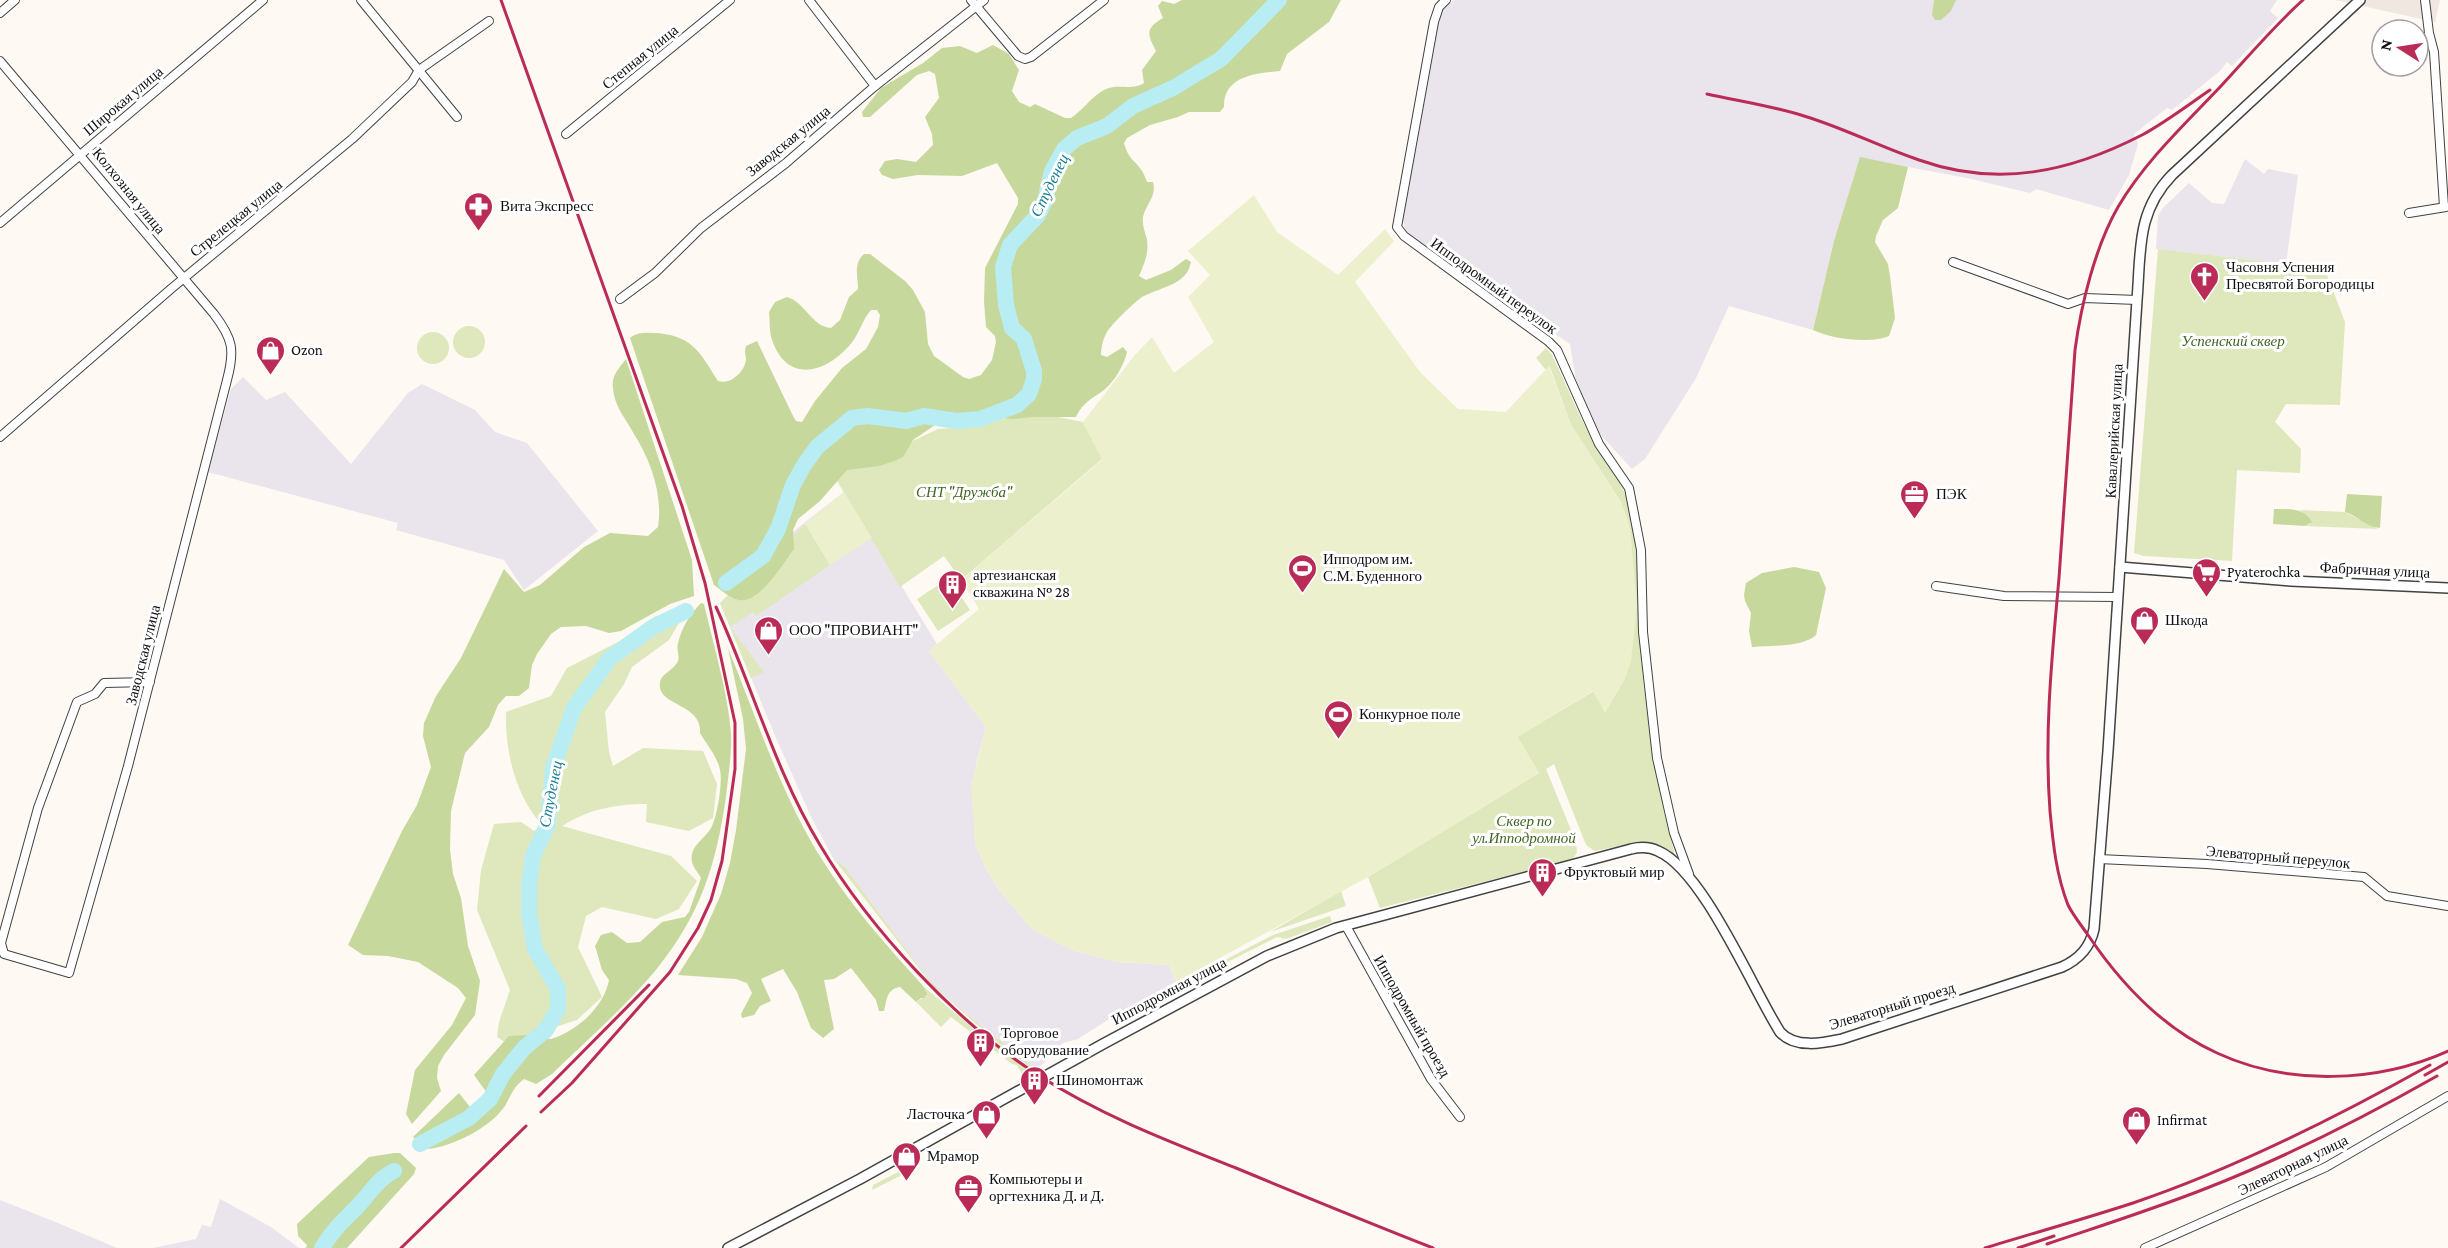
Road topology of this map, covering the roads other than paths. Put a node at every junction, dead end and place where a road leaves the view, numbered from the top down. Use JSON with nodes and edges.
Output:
{"nodes":[{"id":1,"x":15,"y":0,"type":"edge"},
{"id":2,"x":263,"y":0,"type":"edge"},
{"id":3,"x":361,"y":0,"type":"edge"},
{"id":4,"x":730,"y":0,"type":"edge"},
{"id":5,"x":808,"y":0,"type":"edge"},
{"id":6,"x":984,"y":0,"type":"edge"},
{"id":7,"x":1104,"y":0,"type":"edge"},
{"id":8,"x":1446,"y":0,"type":"edge"},
{"id":9,"x":2360,"y":0,"type":"edge"},
{"id":10,"x":2426,"y":0,"type":"edge"},
{"id":11,"x":974,"y":3,"type":"edge"},
{"id":12,"x":0,"y":13,"type":"edge"},
{"id":13,"x":489,"y":21,"type":"dead end"},
{"id":14,"x":0,"y":61,"type":"edge"},
{"id":15,"x":419,"y":70,"type":"junction"},
{"id":16,"x":875,"y":86,"type":"junction"},
{"id":17,"x":457,"y":117,"type":"dead end"},
{"id":18,"x":567,"y":134,"type":"dead end"},
{"id":19,"x":81,"y":154,"type":"junction"},
{"id":20,"x":2446,"y":207,"type":"edge"},
{"id":21,"x":2409,"y":213,"type":"dead end"},
{"id":22,"x":0,"y":223,"type":"edge"},
{"id":23,"x":1953,"y":262,"type":"dead end"},
{"id":24,"x":184,"y":278,"type":"junction"},
{"id":25,"x":620,"y":299,"type":"dead end"},
{"id":26,"x":2137,"y":300,"type":"junction"},
{"id":27,"x":231,"y":342,"type":"joint"},
{"id":28,"x":0,"y":437,"type":"edge"},
{"id":29,"x":2120,"y":567,"type":"junction"},
{"id":30,"x":1936,"y":586,"type":"dead end"},
{"id":31,"x":2448,"y":588,"type":"edge"},
{"id":32,"x":2118,"y":597,"type":"junction"},
{"id":33,"x":150,"y":682,"type":"junction"},
{"id":34,"x":1658,"y":850,"type":"joint"},
{"id":35,"x":2099,"y":859,"type":"junction"},
{"id":36,"x":1689,"y":874,"type":"junction"},
{"id":37,"x":2448,"y":906,"type":"edge"},
{"id":38,"x":1346,"y":926,"type":"junction"},
{"id":39,"x":2084,"y":952,"type":"joint"},
{"id":40,"x":2448,"y":1096,"type":"edge"},
{"id":41,"x":1460,"y":1117,"type":"dead end"},
{"id":42,"x":728,"y":1248,"type":"edge"},
{"id":43,"x":2145,"y":1248,"type":"edge"}],
"edges":[{"from":1,"to":12,"type":"street"},
{"from":2,"to":19,"type":"street","name":"Широкая улица"},
{"from":3,"to":15,"type":"street"},
{"from":4,"to":18,"type":"street","name":"Степная улица"},
{"from":5,"to":16,"type":"street"},
{"from":6,"to":11,"type":"street","name":"Заводская улица"},
{"from":7,"to":11,"type":"street"},
{"from":8,"to":36,"type":"street","name":"Ипподромный переулок"},
{"from":9,"to":26,"type":"street","name":"Кавалерийская улица"},
{"from":10,"to":20,"type":"street"},
{"from":11,"to":16,"type":"street","name":"Заводская улица"},
{"from":13,"to":15,"type":"street","name":"Стрелецкая улица"},
{"from":14,"to":19,"type":"street","name":"Колхозная улица"},
{"from":15,"to":17,"type":"street"},
{"from":15,"to":24,"type":"street","name":"Стрелецкая улица"},
{"from":16,"to":25,"type":"street","name":"Заводская улица"},
{"from":19,"to":22,"type":"street","name":"Широкая улица"},
{"from":19,"to":24,"type":"street","name":"Колхозная улица"},
{"from":20,"to":21,"type":"street"},
{"from":23,"to":26,"type":"street"},
{"from":24,"to":27,"type":"street","name":"Колхозная улица"},
{"from":24,"to":28,"type":"street","name":"Стрелецкая улица"},
{"from":26,"to":29,"type":"street","name":"Кавалерийская улица"},
{"from":27,"to":33,"type":"street","name":"Заводская улица"},
{"from":29,"to":31,"type":"street","name":"Фабричная улица"},
{"from":29,"to":32,"type":"street","name":"Кавалерийская улица"},
{"from":30,"to":32,"type":"street"},
{"from":32,"to":35,"type":"street","name":"Кавалерийская улица"},
{"from":33,"to":33,"type":"street","name":"Заводская улица"},
{"from":34,"to":36,"type":"street","name":"Элеваторный проезд"},
{"from":34,"to":38,"type":"street","name":"Ипподромная улица"},
{"from":35,"to":37,"type":"street","name":"Элеваторный переулок"},
{"from":35,"to":39,"type":"street","name":"Кавалерийская улица"},
{"from":36,"to":39,"type":"street","name":"Элеваторный проезд"},
{"from":38,"to":41,"type":"street","name":"Ипподромный проезд"},
{"from":38,"to":42,"type":"street","name":"Ипподромная улица"},
{"from":40,"to":43,"type":"street","name":"Элеваторная улица"}]}
